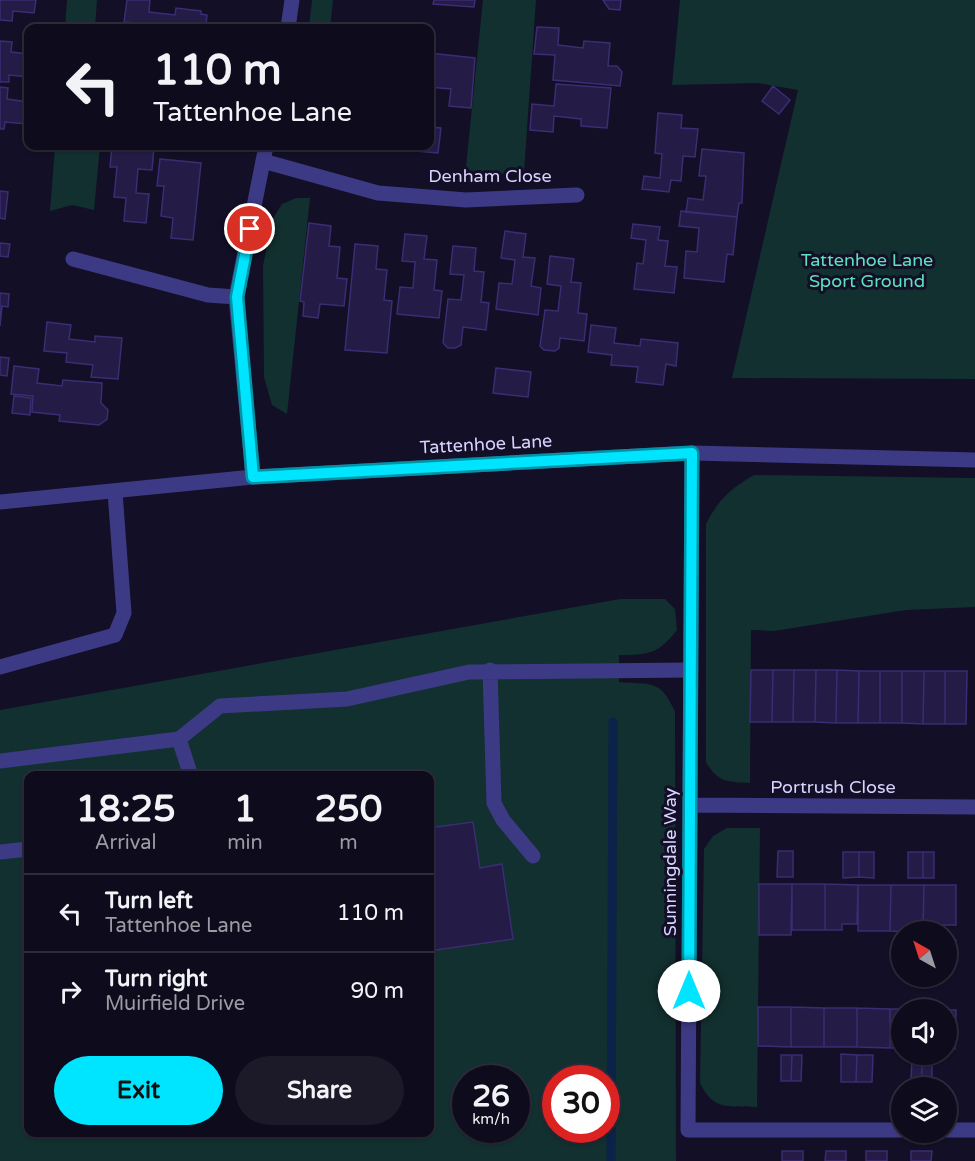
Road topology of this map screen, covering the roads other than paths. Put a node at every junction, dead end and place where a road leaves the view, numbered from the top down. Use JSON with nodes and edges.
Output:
{"nodes":[{"id":1,"x":292,"y":0,"type":"edge"},
{"id":2,"x":289,"y":24,"type":"edge"},
{"id":3,"x":265,"y":150,"type":"edge"},
{"id":4,"x":263,"y":161,"type":"junction"},
{"id":5,"x":577,"y":195,"type":"dead end"},
{"id":6,"x":73,"y":259,"type":"dead end"},
{"id":7,"x":237,"y":297,"type":"junction"},
{"id":8,"x":692,"y":453,"type":"junction"},
{"id":9,"x":975,"y":460,"type":"edge"},
{"id":10,"x":253,"y":477,"type":"junction"},
{"id":11,"x":115,"y":492,"type":"junction"},
{"id":12,"x":0,"y":502,"type":"edge"},
{"id":13,"x":0,"y":668,"type":"edge"},
{"id":14,"x":490,"y":670,"type":"junction"},
{"id":15,"x":691,"y":670,"type":"junction"},
{"id":16,"x":178,"y":739,"type":"junction"},
{"id":17,"x":0,"y":760,"type":"edge"},
{"id":18,"x":189,"y":771,"type":"edge"},
{"id":19,"x":690,"y":805,"type":"junction"},
{"id":20,"x":975,"y":807,"type":"edge"},
{"id":21,"x":24,"y":849,"type":"edge"},
{"id":22,"x":0,"y":852,"type":"edge"},
{"id":23,"x":533,"y":856,"type":"dead end"},
{"id":24,"x":891,"y":1130,"type":"edge"},
{"id":25,"x":957,"y":1130,"type":"edge"},
{"id":26,"x":975,"y":1130,"type":"edge"}],
"edges":[{"from":1,"to":2,"type":"street"},
{"from":3,"to":4,"type":"street"},
{"from":4,"to":5,"type":"street","name":"Denham Close"},
{"from":4,"to":7,"type":"street"},
{"from":6,"to":7,"type":"street"},
{"from":7,"to":10,"type":"street"},
{"from":8,"to":9,"type":"street","name":"Tattenhoe Lane"},
{"from":8,"to":10,"type":"street","name":"Tattenhoe Lane"},
{"from":8,"to":15,"type":"street","name":"Sunningdale Way"},
{"from":10,"to":11,"type":"street","name":"Tattenhoe Lane"},
{"from":11,"to":12,"type":"street","name":"Tattenhoe Lane"},
{"from":11,"to":13,"type":"street"},
{"from":14,"to":15,"type":"street"},
{"from":14,"to":16,"type":"street"},
{"from":14,"to":23,"type":"street"},
{"from":15,"to":19,"type":"street","name":"Sunningdale Way"},
{"from":16,"to":17,"type":"street"},
{"from":16,"to":18,"type":"street"},
{"from":19,"to":20,"type":"street","name":"Portrush Close"},
{"from":19,"to":24,"type":"street","name":"Sunningdale Way"},
{"from":21,"to":22,"type":"street"},
{"from":25,"to":26,"type":"street"}]}
